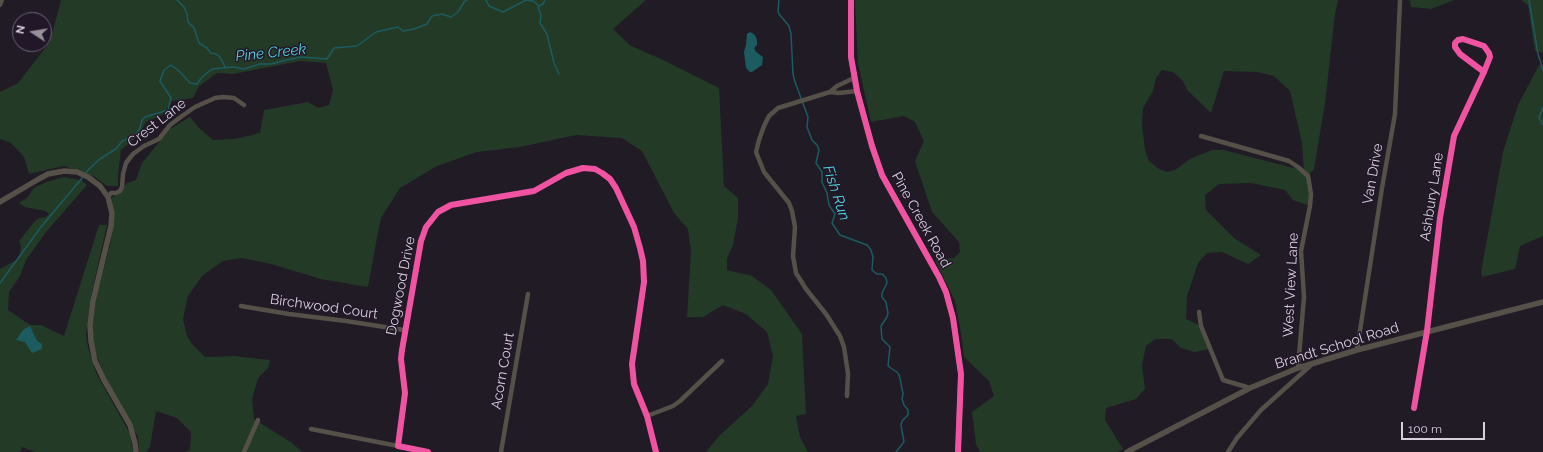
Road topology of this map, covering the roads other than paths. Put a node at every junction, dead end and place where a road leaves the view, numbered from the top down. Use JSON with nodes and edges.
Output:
{"nodes":[{"id":1,"x":2,"y":0,"type":"edge"},
{"id":2,"x":851,"y":0,"type":"edge"},
{"id":3,"x":1400,"y":0,"type":"edge"},
{"id":4,"x":0,"y":5,"type":"edge"},
{"id":5,"x":1484,"y":72,"type":"junction"},
{"id":6,"x":854,"y":78,"type":"junction"},
{"id":7,"x":857,"y":91,"type":"junction"},
{"id":8,"x":830,"y":92,"type":"junction"},
{"id":9,"x":244,"y":105,"type":"dead end"},
{"id":10,"x":1201,"y":136,"type":"dead end"},
{"id":11,"x":108,"y":197,"type":"junction"},
{"id":12,"x":0,"y":202,"type":"edge"},
{"id":13,"x":528,"y":294,"type":"dead end"},
{"id":14,"x":1543,"y":302,"type":"edge"},
{"id":15,"x":241,"y":306,"type":"dead end"},
{"id":16,"x":1199,"y":312,"type":"dead end"},
{"id":17,"x":404,"y":330,"type":"junction"},
{"id":18,"x":1427,"y":331,"type":"junction"},
{"id":19,"x":1357,"y":350,"type":"junction"},
{"id":20,"x":722,"y":361,"type":"dead end"},
{"id":21,"x":1313,"y":364,"type":"junction"},
{"id":22,"x":1298,"y":368,"type":"junction"},
{"id":23,"x":1250,"y":388,"type":"junction"},
{"id":24,"x":846,"y":396,"type":"dead end"},
{"id":25,"x":1414,"y":408,"type":"dead end"},
{"id":26,"x":647,"y":416,"type":"junction"},
{"id":27,"x":258,"y":420,"type":"dead end"},
{"id":28,"x":310,"y":429,"type":"dead end"},
{"id":29,"x":398,"y":446,"type":"junction"},
{"id":30,"x":136,"y":452,"type":"edge"},
{"id":31,"x":244,"y":452,"type":"edge"},
{"id":32,"x":428,"y":452,"type":"edge"},
{"id":33,"x":501,"y":452,"type":"edge"},
{"id":34,"x":656,"y":452,"type":"edge"},
{"id":35,"x":958,"y":452,"type":"edge"},
{"id":36,"x":1127,"y":452,"type":"edge"},
{"id":37,"x":1228,"y":452,"type":"edge"}],
"edges":[{"from":1,"to":4,"type":"street"},
{"from":2,"to":6,"type":"street","name":"Pine Creek Road"},
{"from":3,"to":19,"type":"street","name":"Van Drive"},
{"from":5,"to":5,"type":"street","name":"Ashbury Lane"},
{"from":5,"to":18,"type":"street","name":"Ashbury Lane"},
{"from":6,"to":7,"type":"street","name":"Pine Creek Road"},
{"from":6,"to":8,"type":"street"},
{"from":7,"to":8,"type":"street"},
{"from":7,"to":35,"type":"street","name":"Pine Creek Road"},
{"from":8,"to":24,"type":"street"},
{"from":9,"to":11,"type":"street","name":"Crest Lane"},
{"from":10,"to":22,"type":"street","name":"West View Lane"},
{"from":11,"to":12,"type":"street"},
{"from":11,"to":30,"type":"street"},
{"from":13,"to":33,"type":"street","name":"Acorn Court"},
{"from":14,"to":18,"type":"street","name":"Brandt School Road"},
{"from":15,"to":17,"type":"street","name":"Birchwood Court"},
{"from":16,"to":23,"type":"street"},
{"from":17,"to":26,"type":"street","name":"Dogwood Drive"},
{"from":17,"to":29,"type":"street","name":"Dogwood Drive"},
{"from":18,"to":19,"type":"street","name":"Brandt School Road"},
{"from":18,"to":25,"type":"street","name":"Ashbury Lane"},
{"from":19,"to":21,"type":"street","name":"Brandt School Road"},
{"from":20,"to":26,"type":"street"},
{"from":21,"to":22,"type":"street","name":"Brandt School Road"},
{"from":21,"to":37,"type":"street"},
{"from":22,"to":23,"type":"street","name":"Brandt School Road"},
{"from":23,"to":36,"type":"street","name":"Brandt School Road"},
{"from":26,"to":34,"type":"street","name":"Dogwood Drive"},
{"from":27,"to":31,"type":"street"},
{"from":28,"to":29,"type":"street"},
{"from":29,"to":32,"type":"street"}]}
